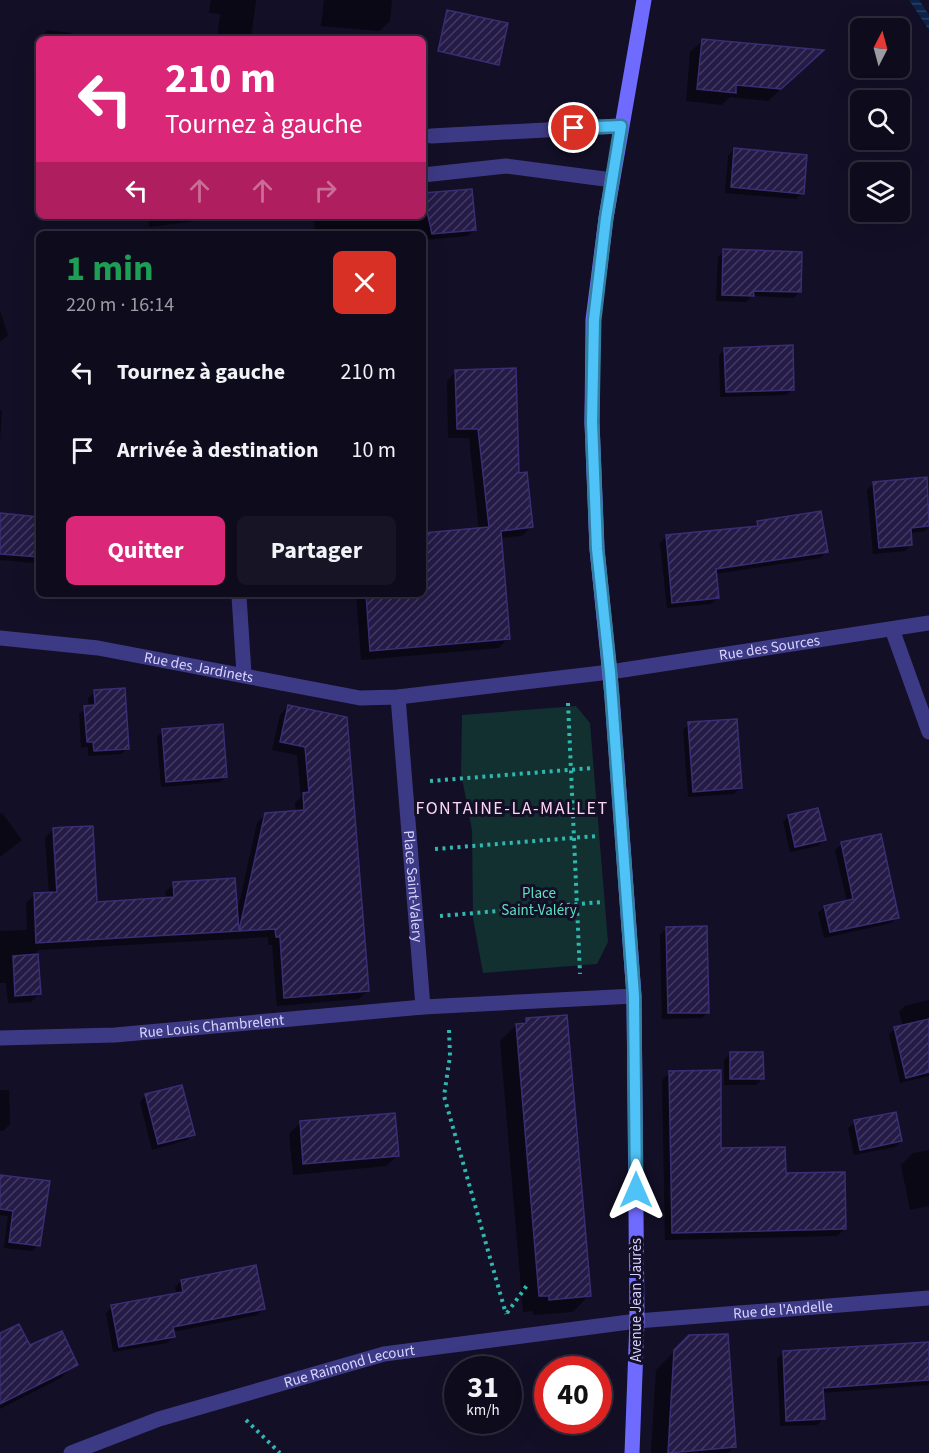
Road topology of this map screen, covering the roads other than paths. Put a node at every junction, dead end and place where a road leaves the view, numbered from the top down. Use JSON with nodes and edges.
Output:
{"nodes":[{"id":1,"x":644,"y":0,"type":"edge"},
{"id":2,"x":621,"y":126,"type":"junction"},
{"id":3,"x":431,"y":136,"type":"dead end"},
{"id":4,"x":426,"y":175,"type":"edge"},
{"id":5,"x":612,"y":180,"type":"junction"},
{"id":6,"x":238,"y":597,"type":"edge"},
{"id":7,"x":929,"y":623,"type":"edge"},
{"id":8,"x":892,"y":629,"type":"junction"},
{"id":9,"x":0,"y":638,"type":"edge"},
{"id":10,"x":610,"y":672,"type":"junction"},
{"id":11,"x":244,"y":674,"type":"junction"},
{"id":12,"x":398,"y":697,"type":"junction"},
{"id":13,"x":929,"y":732,"type":"edge"},
{"id":14,"x":634,"y":996,"type":"junction"},
{"id":15,"x":423,"y":1007,"type":"junction"},
{"id":16,"x":0,"y":1038,"type":"edge"},
{"id":17,"x":929,"y":1298,"type":"edge"},
{"id":18,"x":637,"y":1321,"type":"junction"},
{"id":19,"x":71,"y":1453,"type":"edge"},
{"id":20,"x":632,"y":1453,"type":"edge"}],
"edges":[{"from":1,"to":2,"type":"street","name":"Avenue Jean Jaurès"},
{"from":2,"to":3,"type":"street"},
{"from":2,"to":5,"type":"street","name":"Avenue Jean Jaurès"},
{"from":4,"to":5,"type":"street"},
{"from":5,"to":10,"type":"street","name":"Avenue Jean Jaurès"},
{"from":6,"to":11,"type":"street"},
{"from":7,"to":8,"type":"street","name":"Rue des Sources"},
{"from":8,"to":10,"type":"street","name":"Rue des Sources"},
{"from":8,"to":13,"type":"street"},
{"from":9,"to":11,"type":"street","name":"Rue des Jardinets"},
{"from":10,"to":12,"type":"street"},
{"from":10,"to":14,"type":"street","name":"Avenue Jean Jaurès"},
{"from":11,"to":12,"type":"street","name":"Rue des Jardinets"},
{"from":12,"to":15,"type":"street","name":"Place Saint-Valery"},
{"from":14,"to":15,"type":"street"},
{"from":14,"to":18,"type":"street","name":"Avenue Jean Jaurès"},
{"from":15,"to":16,"type":"street","name":"Rue Louis Chambrelent"},
{"from":17,"to":18,"type":"street","name":"Rue de l'Andelle"},
{"from":18,"to":19,"type":"street","name":"Rue Raimond Lecourt"},
{"from":18,"to":20,"type":"street","name":"Avenue Jean Jaurès"}]}
